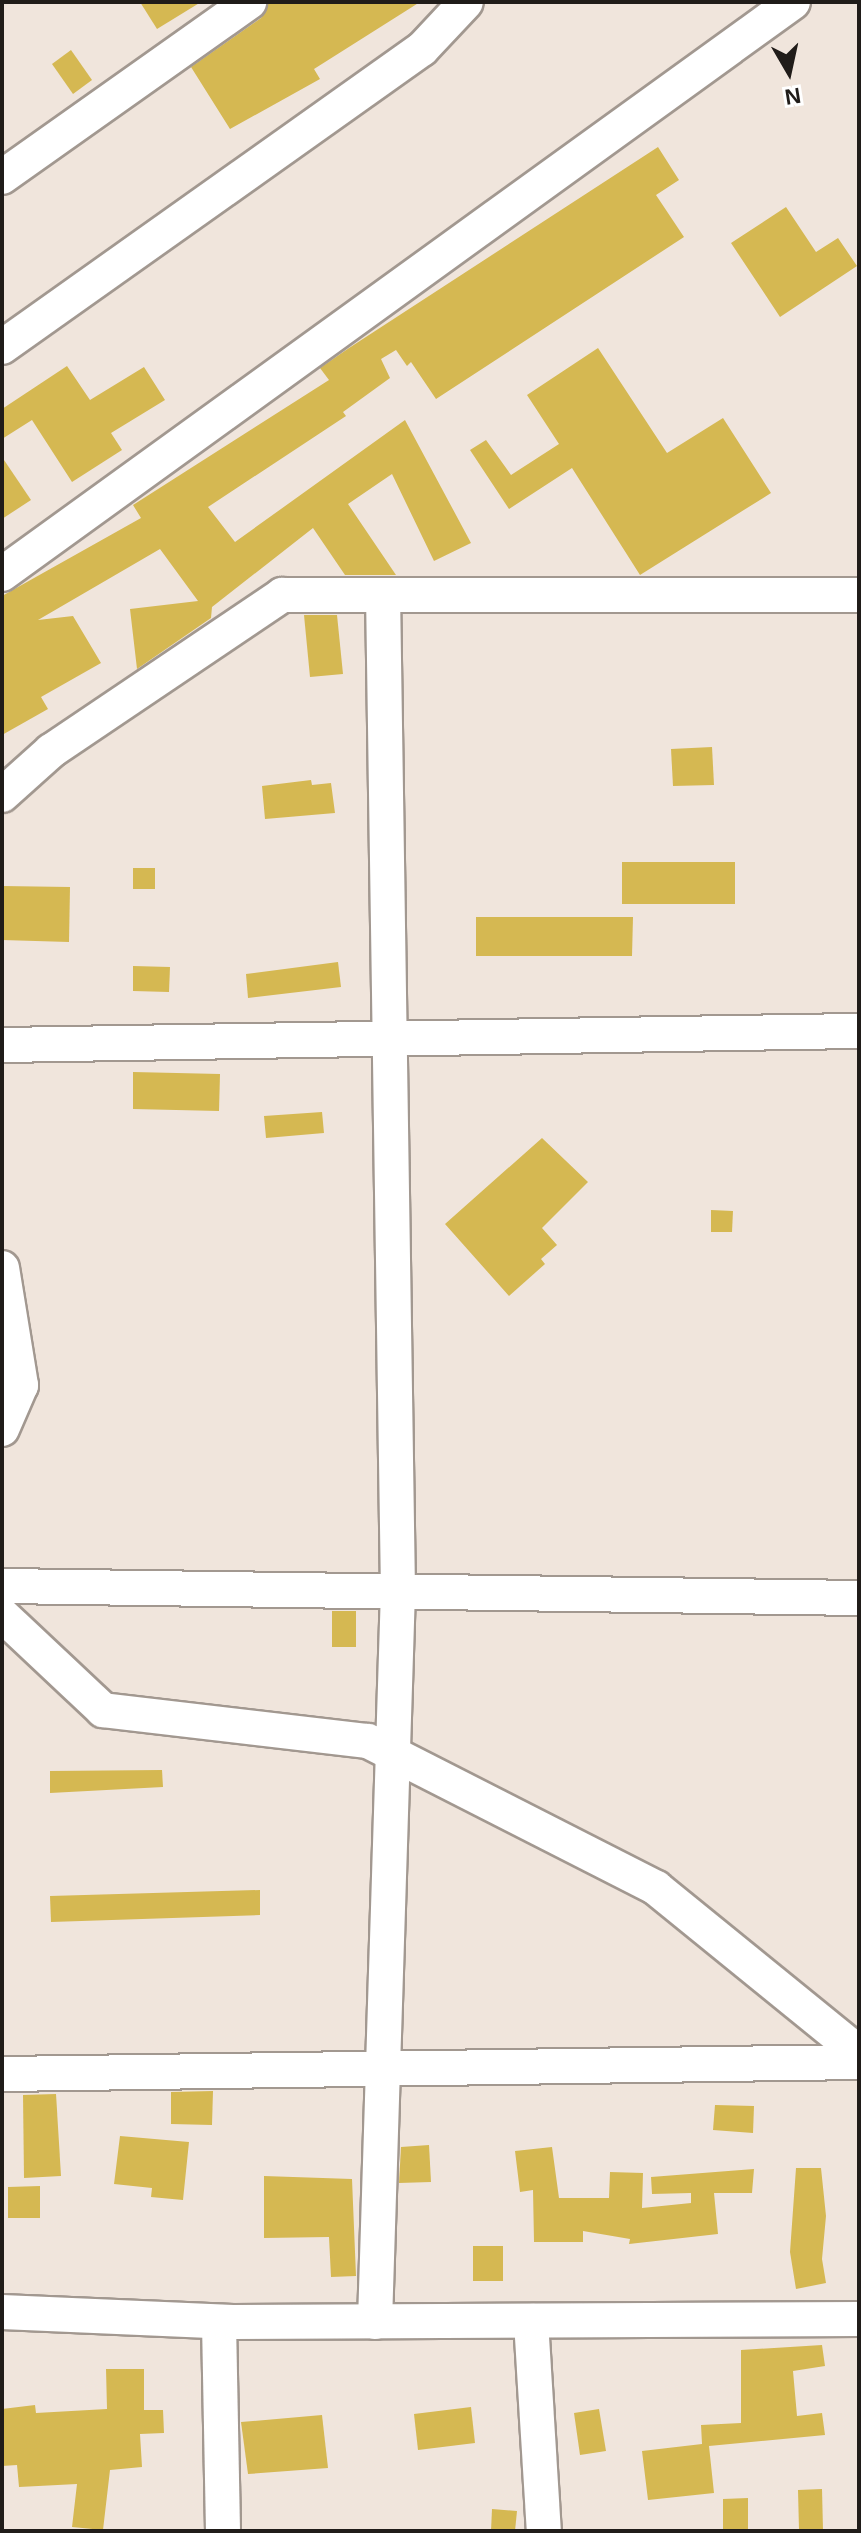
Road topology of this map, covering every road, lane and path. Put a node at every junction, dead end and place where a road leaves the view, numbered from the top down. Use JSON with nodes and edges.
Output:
{"nodes":[{"id":1,"x":249,"y":2,"type":"edge"},
{"id":2,"x":466,"y":2,"type":"edge"},
{"id":3,"x":793,"y":2,"type":"edge"},
{"id":4,"x":2,"y":177,"type":"edge"},
{"id":5,"x":2,"y":347,"type":"edge"},
{"id":6,"x":2,"y":574,"type":"edge"},
{"id":7,"x":383,"y":595,"type":"junction"},
{"id":8,"x":859,"y":595,"type":"edge"},
{"id":9,"x":2,"y":795,"type":"edge"},
{"id":10,"x":859,"y":1031,"type":"edge"},
{"id":11,"x":390,"y":1039,"type":"junction"},
{"id":12,"x":2,"y":1045,"type":"edge"},
{"id":13,"x":2,"y":1268,"type":"edge"},
{"id":14,"x":2,"y":1429,"type":"edge"},
{"id":15,"x":2,"y":1586,"type":"edge"},
{"id":16,"x":398,"y":1592,"type":"junction"},
{"id":17,"x":859,"y":1598,"type":"edge"},
{"id":18,"x":2,"y":1615,"type":"edge"},
{"id":19,"x":393,"y":1754,"type":"junction"},
{"id":20,"x":859,"y":2053,"type":"edge"},
{"id":21,"x":859,"y":2062,"type":"edge"},
{"id":22,"x":382,"y":2069,"type":"junction"},
{"id":23,"x":2,"y":2074,"type":"edge"},
{"id":24,"x":2,"y":2312,"type":"edge"},
{"id":25,"x":859,"y":2319,"type":"edge"},
{"id":26,"x":531,"y":2321,"type":"junction"},
{"id":27,"x":219,"y":2322,"type":"junction"},
{"id":28,"x":375,"y":2322,"type":"junction"},
{"id":29,"x":223,"y":2531,"type":"edge"},
{"id":30,"x":544,"y":2531,"type":"edge"}],
"edges":[{"from":1,"to":4,"type":"street"},
{"from":2,"to":5,"type":"street"},
{"from":3,"to":6,"type":"street"},
{"from":7,"to":8,"type":"street"},
{"from":7,"to":9,"type":"street"},
{"from":7,"to":11,"type":"street"},
{"from":10,"to":11,"type":"street"},
{"from":11,"to":12,"type":"street"},
{"from":11,"to":16,"type":"street"},
{"from":13,"to":14,"type":"street"},
{"from":15,"to":16,"type":"street"},
{"from":16,"to":17,"type":"street"},
{"from":16,"to":19,"type":"street"},
{"from":18,"to":19,"type":"street"},
{"from":19,"to":20,"type":"street"},
{"from":19,"to":22,"type":"street"},
{"from":21,"to":22,"type":"street"},
{"from":22,"to":23,"type":"street"},
{"from":22,"to":28,"type":"street"},
{"from":24,"to":27,"type":"street"},
{"from":25,"to":26,"type":"street"},
{"from":26,"to":28,"type":"street"},
{"from":26,"to":30,"type":"street"},
{"from":27,"to":28,"type":"street"},
{"from":27,"to":29,"type":"street"}]}
